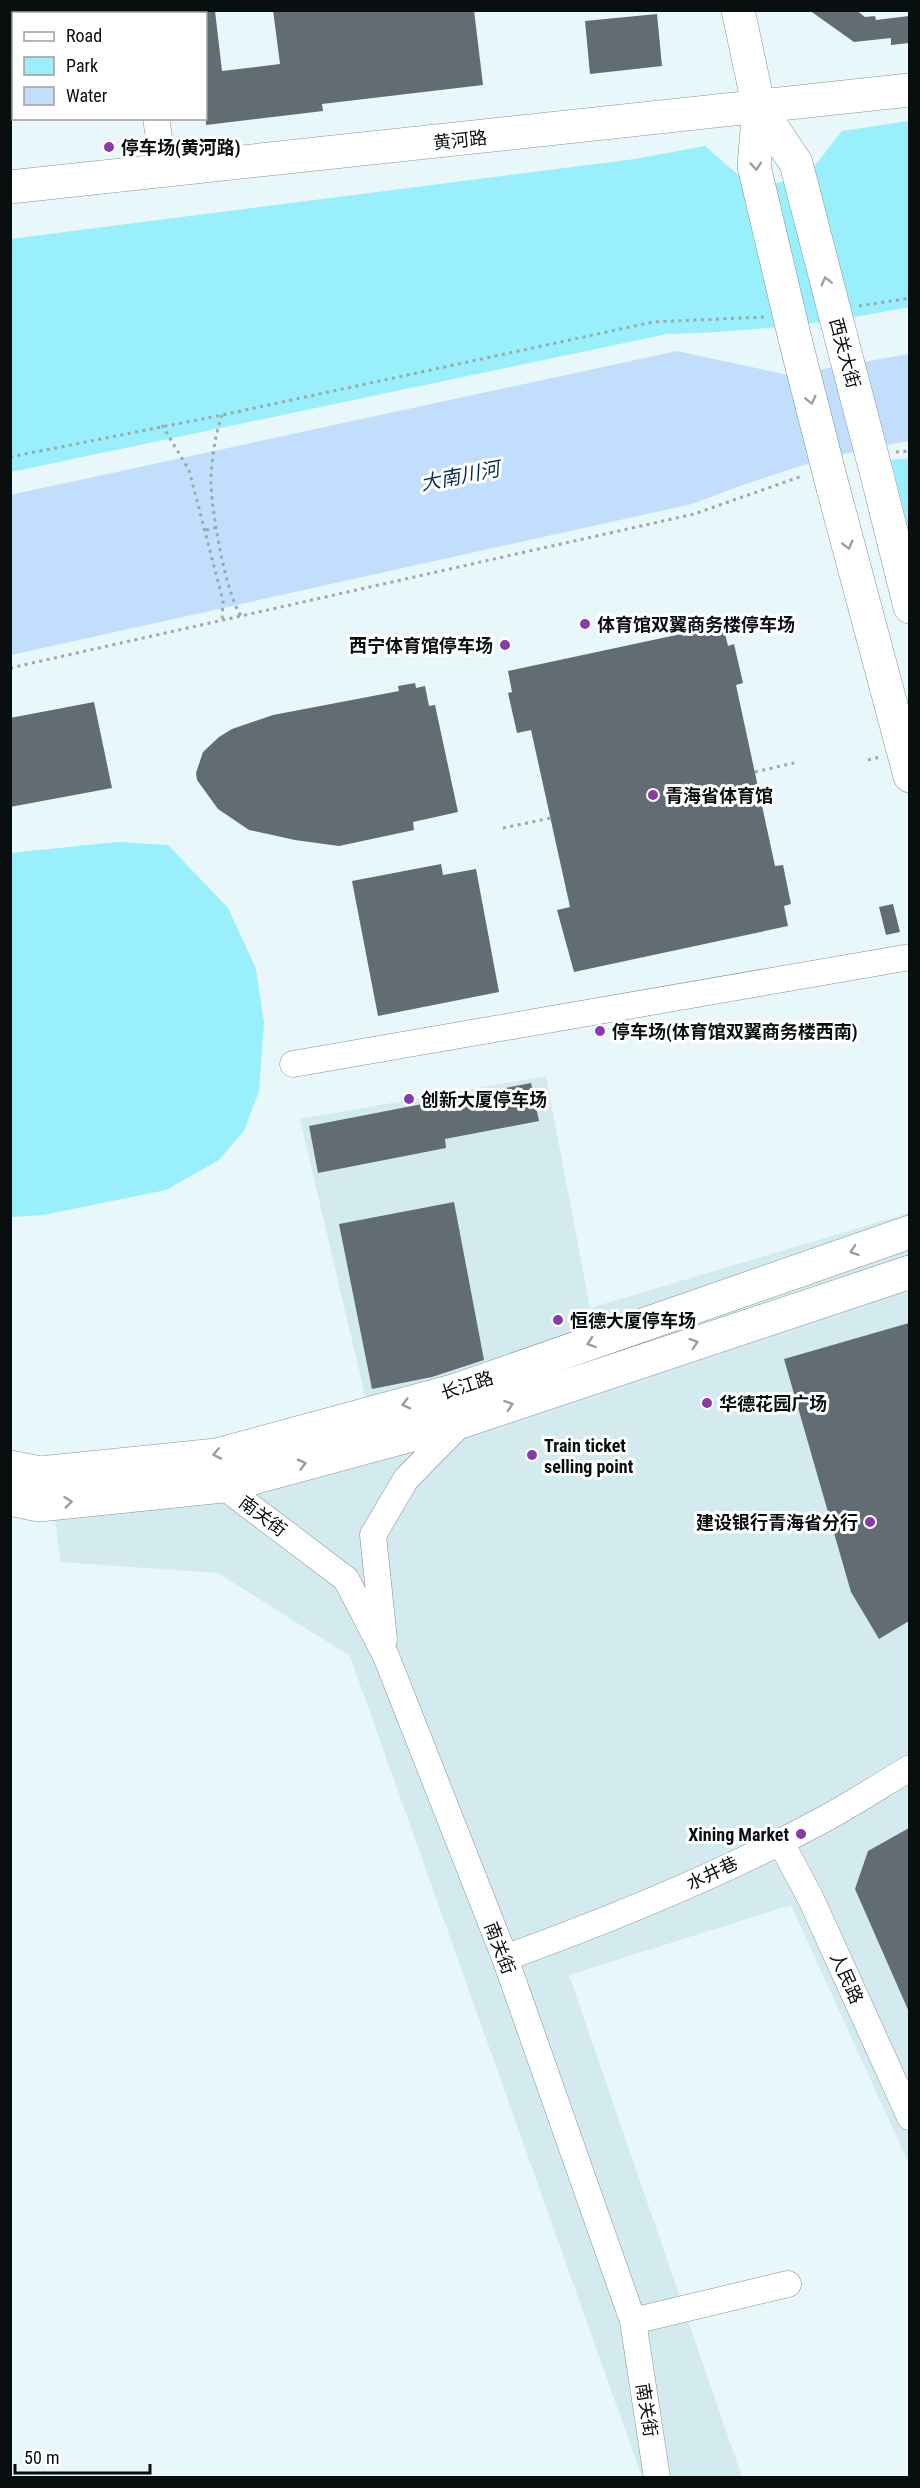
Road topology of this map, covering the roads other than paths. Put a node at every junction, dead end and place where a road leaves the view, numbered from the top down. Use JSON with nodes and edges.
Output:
{"nodes":[{"id":1,"x":738,"y":10,"type":"edge"},
{"id":2,"x":909,"y":90,"type":"edge"},
{"id":3,"x":759,"y":108,"type":"junction"},
{"id":4,"x":156,"y":120,"type":"edge"},
{"id":5,"x":164,"y":171,"type":"junction"},
{"id":6,"x":10,"y":187,"type":"edge"},
{"id":7,"x":909,"y":607,"type":"edge"},
{"id":8,"x":909,"y":776,"type":"edge"},
{"id":9,"x":909,"y":957,"type":"edge"},
{"id":10,"x":293,"y":1064,"type":"dead end"},
{"id":11,"x":909,"y":1232,"type":"edge"},
{"id":12,"x":909,"y":1272,"type":"edge"},
{"id":13,"x":462,"y":1421,"type":"junction"},
{"id":14,"x":10,"y":1467,"type":"edge"},
{"id":15,"x":223,"y":1486,"type":"junction"},
{"id":16,"x":10,"y":1499,"type":"edge"},
{"id":17,"x":386,"y":1656,"type":"junction"},
{"id":18,"x":909,"y":1768,"type":"edge"},
{"id":19,"x":780,"y":1841,"type":"junction"},
{"id":20,"x":505,"y":1958,"type":"junction"},
{"id":21,"x":909,"y":2117,"type":"edge"},
{"id":22,"x":788,"y":2284,"type":"dead end"},
{"id":23,"x":633,"y":2321,"type":"junction"},
{"id":24,"x":657,"y":2478,"type":"edge"}],
"edges":[{"from":1,"to":3,"type":"main road","name":"西关大街"},
{"from":2,"to":3,"type":"main road","name":"黄河路"},
{"from":3,"to":5,"type":"main road","name":"黄河路"},
{"from":7,"to":3,"type":"main road","name":"西关大街","one_way":true,"bridge":true},
{"from":3,"to":8,"type":"main road","name":"西关大街","one_way":true,"bridge":true},
{"from":4,"to":5,"type":"street"},
{"from":5,"to":6,"type":"main road","name":"黄河路"},
{"from":9,"to":10,"type":"street"},
{"from":11,"to":14,"type":"main road","name":"长江路","one_way":true},
{"from":13,"to":12,"type":"main road","name":"长江路","one_way":true},
{"from":15,"to":13,"type":"main road","name":"长江路","one_way":true},
{"from":13,"to":17,"type":"street"},
{"from":16,"to":15,"type":"main road","name":"长江路","one_way":true},
{"from":15,"to":17,"type":"street","name":"南关街"},
{"from":17,"to":20,"type":"street","name":"南关街"},
{"from":18,"to":19,"type":"street","name":"水井巷"},
{"from":19,"to":20,"type":"street","name":"水井巷"},
{"from":19,"to":21,"type":"street","name":"人民路"},
{"from":20,"to":23,"type":"street","name":"南关街"},
{"from":22,"to":23,"type":"street"},
{"from":23,"to":24,"type":"street","name":"南关街"}]}
